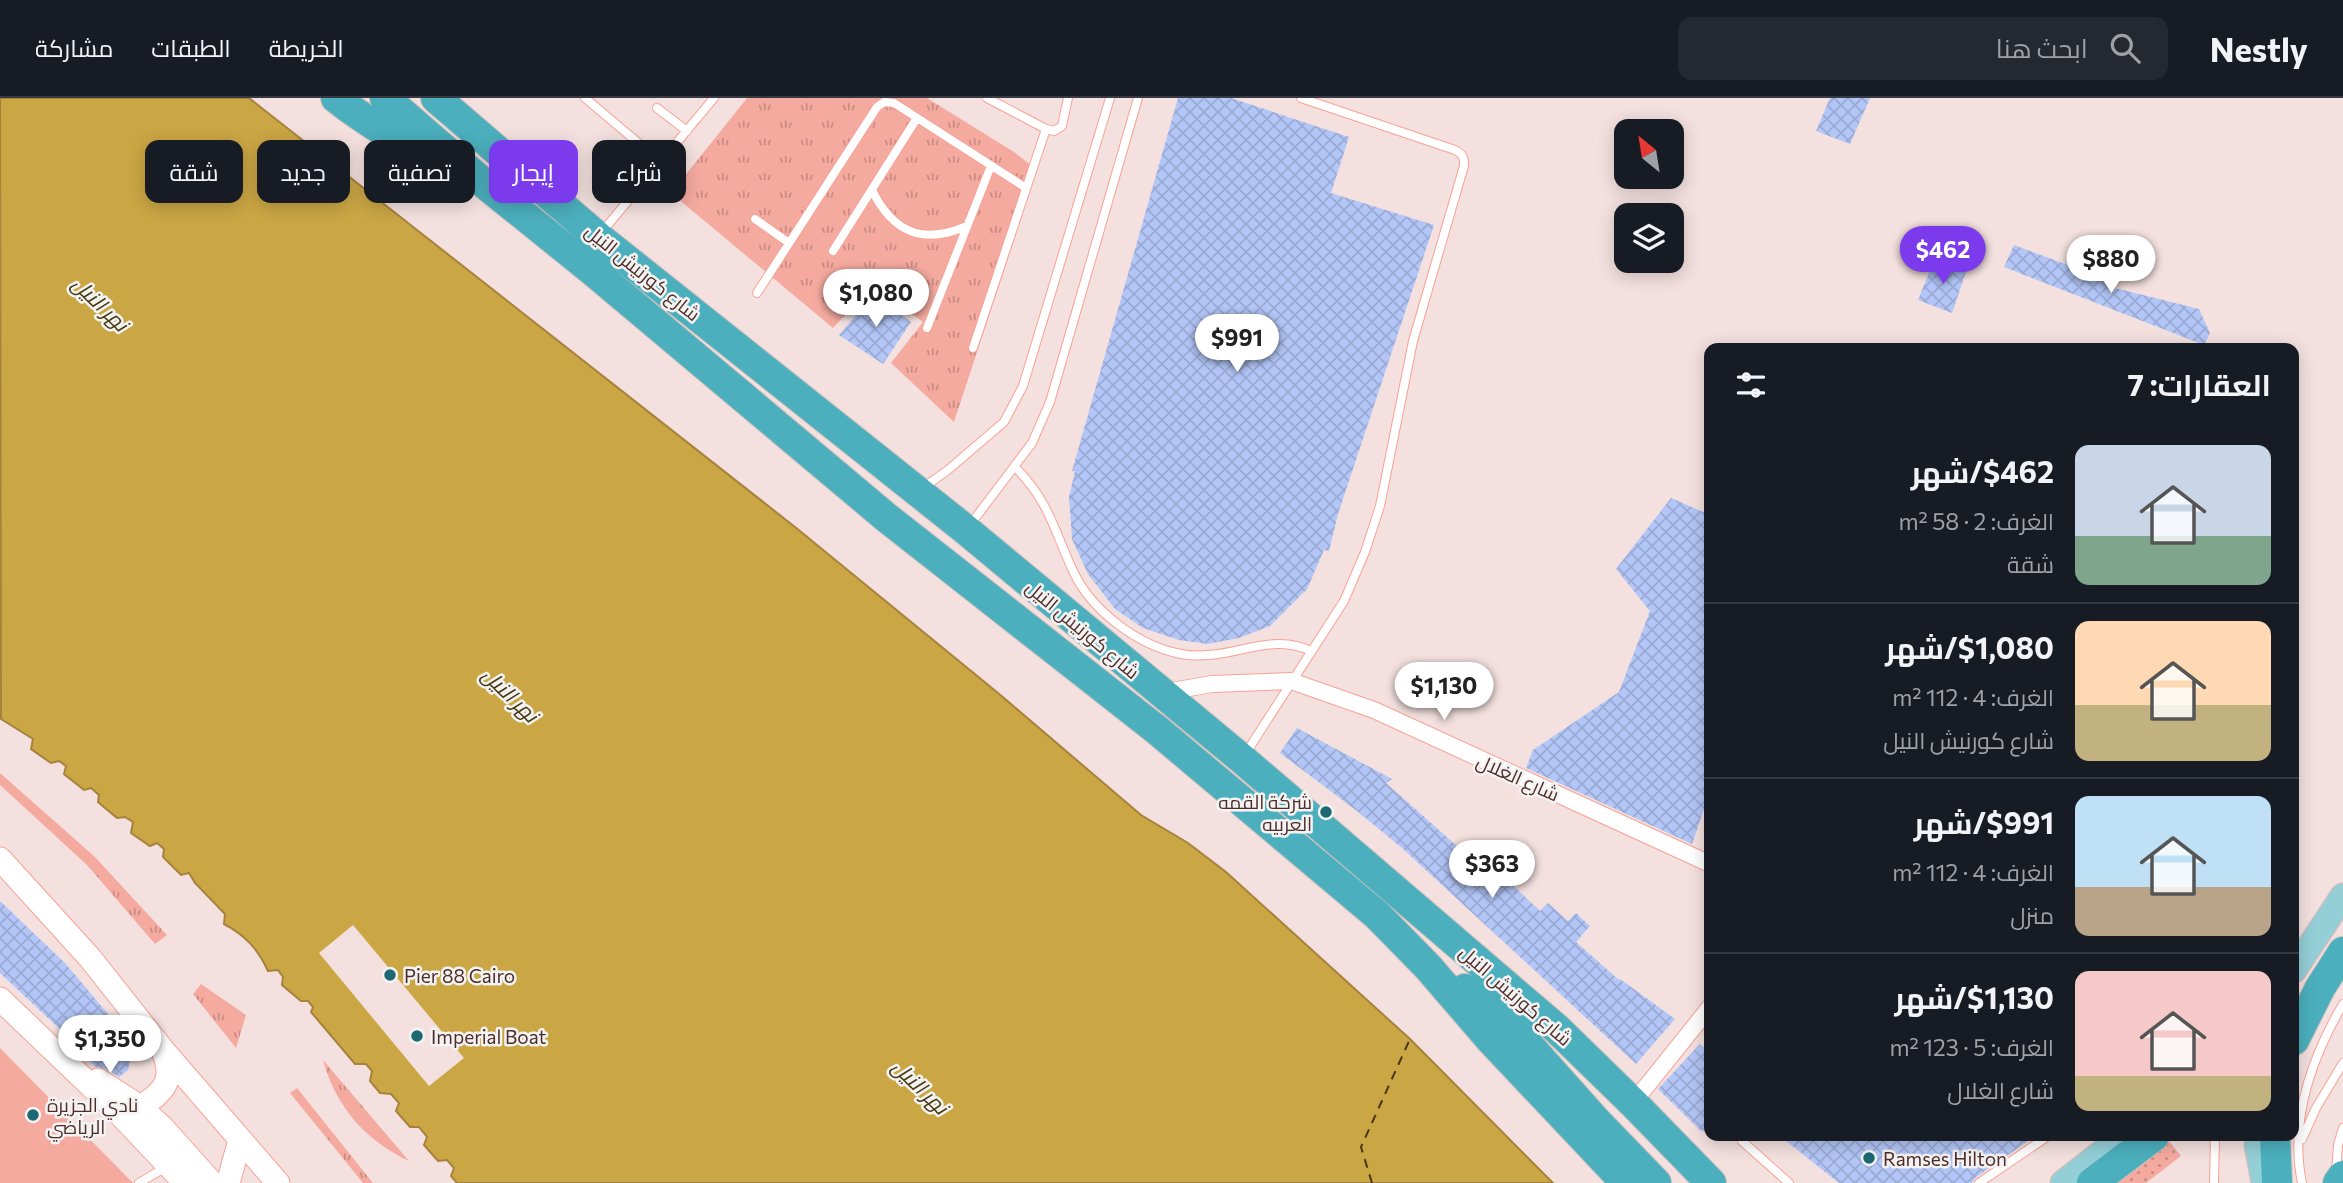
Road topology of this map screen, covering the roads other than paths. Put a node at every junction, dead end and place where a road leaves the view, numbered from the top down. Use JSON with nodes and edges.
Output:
{"nodes":[{"id":1,"x":336,"y":98,"type":"edge"},
{"id":2,"x":385,"y":98,"type":"edge"},
{"id":3,"x":436,"y":98,"type":"edge"},
{"id":4,"x":585,"y":98,"type":"edge"},
{"id":5,"x":714,"y":98,"type":"edge"},
{"id":6,"x":988,"y":98,"type":"edge"},
{"id":7,"x":1068,"y":98,"type":"edge"},
{"id":8,"x":1110,"y":98,"type":"edge"},
{"id":9,"x":1138,"y":98,"type":"edge"},
{"id":10,"x":1301,"y":98,"type":"edge"},
{"id":11,"x":657,"y":108,"type":"dead end"},
{"id":12,"x":917,"y":118,"type":"junction"},
{"id":13,"x":1046,"y":129,"type":"junction"},
{"id":14,"x":687,"y":131,"type":"junction"},
{"id":15,"x":635,"y":140,"type":"edge"},
{"id":16,"x":679,"y":140,"type":"edge"},
{"id":17,"x":991,"y":166,"type":"junction"},
{"id":18,"x":480,"y":180,"type":"junction"},
{"id":19,"x":1026,"y":188,"type":"junction"},
{"id":20,"x":872,"y":190,"type":"junction"},
{"id":21,"x":627,"y":203,"type":"edge"},
{"id":22,"x":755,"y":219,"type":"dead end"},
{"id":23,"x":967,"y":226,"type":"junction"},
{"id":24,"x":598,"y":237,"type":"junction"},
{"id":25,"x":789,"y":243,"type":"junction"},
{"id":26,"x":833,"y":250,"type":"dead end"},
{"id":27,"x":757,"y":292,"type":"dead end"},
{"id":28,"x":927,"y":328,"type":"dead end"},
{"id":29,"x":973,"y":348,"type":"dead end"},
{"id":30,"x":1015,"y":467,"type":"junction"},
{"id":31,"x":918,"y":491,"type":"junction"},
{"id":32,"x":967,"y":530,"type":"junction"},
{"id":33,"x":1311,"y":651,"type":"junction"},
{"id":34,"x":1291,"y":681,"type":"junction"},
{"id":35,"x":1160,"y":693,"type":"junction"},
{"id":36,"x":1242,"y":759,"type":"junction"},
{"id":37,"x":0,"y":859,"type":"edge"},
{"id":38,"x":1704,"y":861,"type":"edge"},
{"id":39,"x":2343,"y":896,"type":"edge"},
{"id":40,"x":2343,"y":952,"type":"edge"},
{"id":41,"x":2299,"y":966,"type":"edge"},
{"id":42,"x":1429,"y":967,"type":"junction"},
{"id":43,"x":0,"y":999,"type":"edge"},
{"id":44,"x":2343,"y":1004,"type":"edge"},
{"id":45,"x":1704,"y":1014,"type":"edge"},
{"id":46,"x":2299,"y":1030,"type":"edge"},
{"id":47,"x":162,"y":1049,"type":"junction"},
{"id":48,"x":55,"y":1052,"type":"junction"},
{"id":49,"x":2343,"y":1063,"type":"edge"},
{"id":50,"x":1633,"y":1102,"type":"junction"},
{"id":51,"x":140,"y":1107,"type":"junction"},
{"id":52,"x":2299,"y":1113,"type":"edge"},
{"id":53,"x":2299,"y":1127,"type":"edge"},
{"id":54,"x":2343,"y":1128,"type":"edge"},
{"id":55,"x":240,"y":1140,"type":"junction"},
{"id":56,"x":1742,"y":1141,"type":"dead end"},
{"id":57,"x":2041,"y":1141,"type":"edge"},
{"id":58,"x":2117,"y":1141,"type":"edge"},
{"id":59,"x":2147,"y":1141,"type":"edge"},
{"id":60,"x":2215,"y":1141,"type":"edge"},
{"id":61,"x":2257,"y":1141,"type":"edge"},
{"id":62,"x":2287,"y":1141,"type":"edge"},
{"id":63,"x":2287,"y":1141,"type":"edge"},
{"id":64,"x":168,"y":1165,"type":"junction"},
{"id":65,"x":2343,"y":1176,"type":"edge"},
{"id":66,"x":139,"y":1183,"type":"edge"},
{"id":67,"x":184,"y":1183,"type":"edge"},
{"id":68,"x":212,"y":1183,"type":"edge"},
{"id":69,"x":228,"y":1183,"type":"edge"},
{"id":70,"x":278,"y":1183,"type":"edge"},
{"id":71,"x":1626,"y":1183,"type":"edge"},
{"id":72,"x":1656,"y":1183,"type":"edge"},
{"id":73,"x":1710,"y":1183,"type":"edge"},
{"id":74,"x":1789,"y":1183,"type":"edge"},
{"id":75,"x":1979,"y":1183,"type":"edge"},
{"id":76,"x":2063,"y":1183,"type":"edge"},
{"id":77,"x":2092,"y":1183,"type":"edge"},
{"id":78,"x":2213,"y":1183,"type":"edge"},
{"id":79,"x":2264,"y":1183,"type":"edge"},
{"id":80,"x":2277,"y":1183,"type":"edge"},
{"id":81,"x":2302,"y":1183,"type":"edge"},
{"id":82,"x":2337,"y":1183,"type":"edge"}],
"edges":[{"from":1,"to":18,"type":"highway"},
{"from":2,"to":18,"type":"highway","name":"شارع كورنيش النيل"},
{"from":3,"to":24,"type":"highway","name":"شارع كورنيش النيل"},
{"from":4,"to":15,"type":"lane"},
{"from":5,"to":14,"type":"lane"},
{"from":6,"to":13,"type":"lane"},
{"from":7,"to":13,"type":"lane"},
{"from":8,"to":31,"type":"lane"},
{"from":9,"to":30,"type":"lane"},
{"from":10,"to":33,"type":"lane"},
{"from":11,"to":14,"type":"lane"},
{"from":12,"to":17,"type":"lane"},
{"from":12,"to":20,"type":"lane"},
{"from":12,"to":25,"type":"lane"},
{"from":13,"to":19,"type":"lane"},
{"from":14,"to":16,"type":"lane"},
{"from":17,"to":19,"type":"lane"},
{"from":17,"to":23,"type":"lane"},
{"from":18,"to":42,"type":"highway","name":"شارع كورنيش النيل"},
{"from":19,"to":29,"type":"lane"},
{"from":20,"to":23,"type":"lane"},
{"from":20,"to":26,"type":"lane"},
{"from":21,"to":24,"type":"lane"},
{"from":22,"to":25,"type":"lane"},
{"from":23,"to":28,"type":"lane"},
{"from":24,"to":31,"type":"highway","name":"شارع كورنيش النيل"},
{"from":25,"to":27,"type":"lane"},
{"from":30,"to":32,"type":"lane"},
{"from":30,"to":33,"type":"lane"},
{"from":31,"to":32,"type":"highway","name":"شارع كورنيش النيل"},
{"from":32,"to":35,"type":"highway","name":"شارع كورنيش النيل"},
{"from":33,"to":34,"type":"lane"},
{"from":34,"to":35,"type":"street","name":"شارع الغلال"},
{"from":34,"to":36,"type":"lane"},
{"from":34,"to":38,"type":"street","name":"شارع الغلال"},
{"from":35,"to":36,"type":"highway","name":"شارع كورنيش النيل"},
{"from":36,"to":50,"type":"highway","name":"شارع كورنيش النيل"},
{"from":37,"to":47,"type":"street"},
{"from":39,"to":41,"type":"main road"},
{"from":40,"to":46,"type":"highway"},
{"from":42,"to":71,"type":"highway","name":"شارع كورنيش النيل"},
{"from":42,"to":72,"type":"highway"},
{"from":43,"to":48,"type":"street"},
{"from":44,"to":52,"type":"lane"},
{"from":45,"to":50,"type":"street"},
{"from":47,"to":51,"type":"street"},
{"from":47,"to":55,"type":"street"},
{"from":48,"to":51,"type":"street"},
{"from":48,"to":64,"type":"street"},
{"from":49,"to":53,"type":"lane"},
{"from":50,"to":73,"type":"highway","name":"شارع كورنيش النيل"},
{"from":51,"to":68,"type":"street"},
{"from":54,"to":82,"type":"lane"},
{"from":55,"to":69,"type":"street"},
{"from":55,"to":70,"type":"street"},
{"from":56,"to":74,"type":"lane"},
{"from":57,"to":75,"type":"lane"},
{"from":58,"to":76,"type":"main road"},
{"from":59,"to":77,"type":"highway"},
{"from":60,"to":78,"type":"lane"},
{"from":61,"to":79,"type":"main road"},
{"from":62,"to":80,"type":"highway"},
{"from":63,"to":81,"type":"lane"},
{"from":64,"to":66,"type":"lane"},
{"from":64,"to":67,"type":"street"},
{"from":65,"to":82,"type":"highway"}]}
